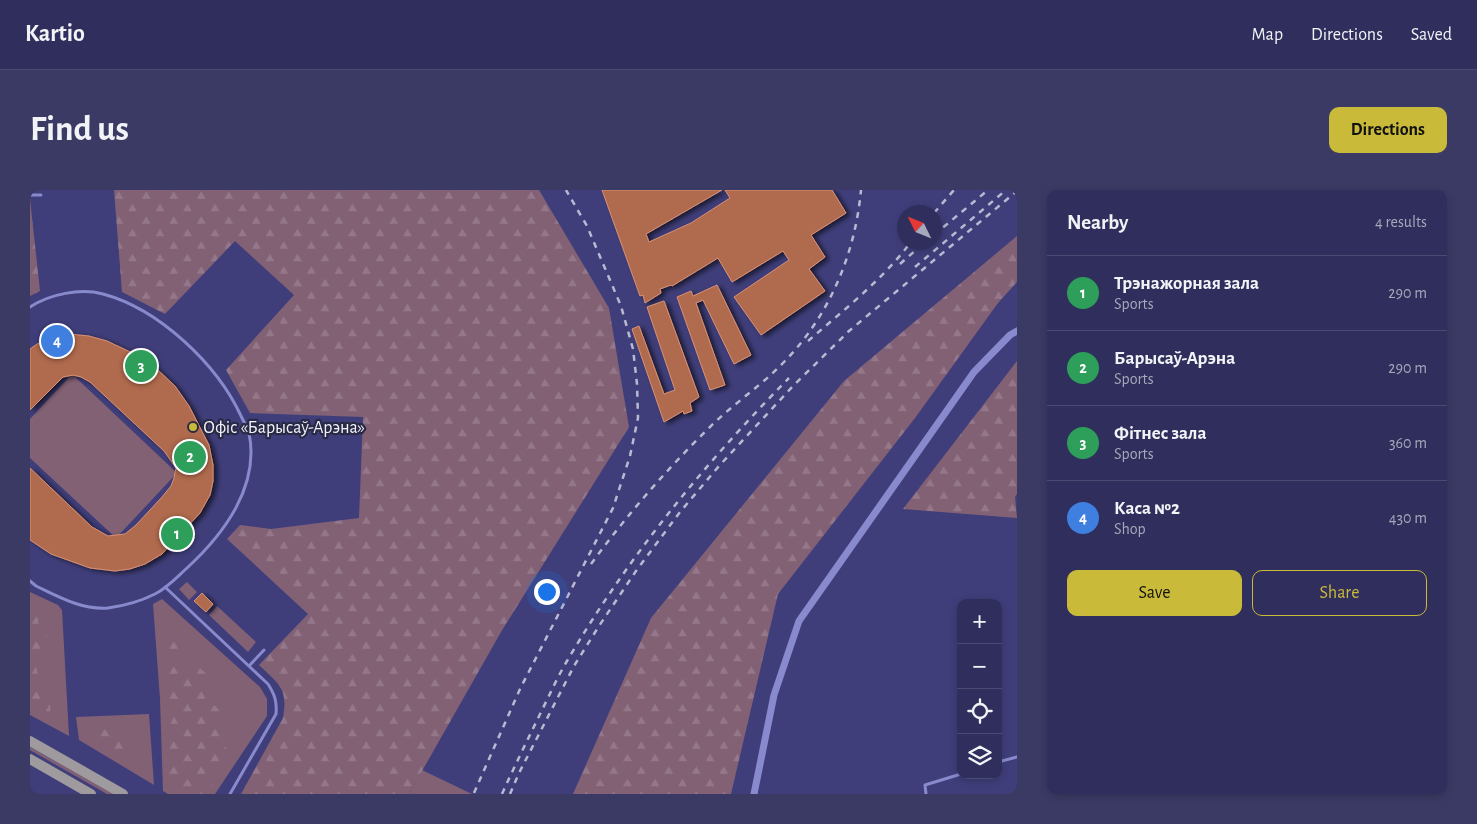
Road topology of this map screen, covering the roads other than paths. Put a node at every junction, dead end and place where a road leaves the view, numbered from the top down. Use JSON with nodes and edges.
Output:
{"nodes":[{"id":1,"x":42,"y":194,"type":"dead end"},
{"id":2,"x":30,"y":195,"type":"edge"},
{"id":3,"x":30,"y":307,"type":"edge"},
{"id":4,"x":1017,"y":331,"type":"edge"},
{"id":5,"x":30,"y":581,"type":"edge"},
{"id":6,"x":165,"y":587,"type":"junction"},
{"id":7,"x":264,"y":650,"type":"dead end"},
{"id":8,"x":249,"y":666,"type":"junction"},
{"id":9,"x":30,"y":741,"type":"edge"},
{"id":10,"x":1017,"y":756,"type":"edge"},
{"id":11,"x":30,"y":759,"type":"edge"},
{"id":12,"x":1002,"y":761,"type":"edge"},
{"id":13,"x":957,"y":775,"type":"edge"},
{"id":14,"x":91,"y":794,"type":"edge"},
{"id":15,"x":123,"y":794,"type":"edge"},
{"id":16,"x":230,"y":794,"type":"edge"},
{"id":17,"x":754,"y":794,"type":"edge"},
{"id":18,"x":926,"y":794,"type":"edge"}],
"edges":[{"from":1,"to":2,"type":"lane"},
{"from":3,"to":6,"type":"lane"},
{"from":4,"to":17,"type":"street"},
{"from":5,"to":6,"type":"lane"},
{"from":6,"to":8,"type":"lane"},
{"from":7,"to":8,"type":"lane"},
{"from":8,"to":16,"type":"lane"},
{"from":9,"to":15,"type":"street"},
{"from":10,"to":12,"type":"lane"},
{"from":11,"to":14,"type":"street"},
{"from":13,"to":18,"type":"lane"}]}
